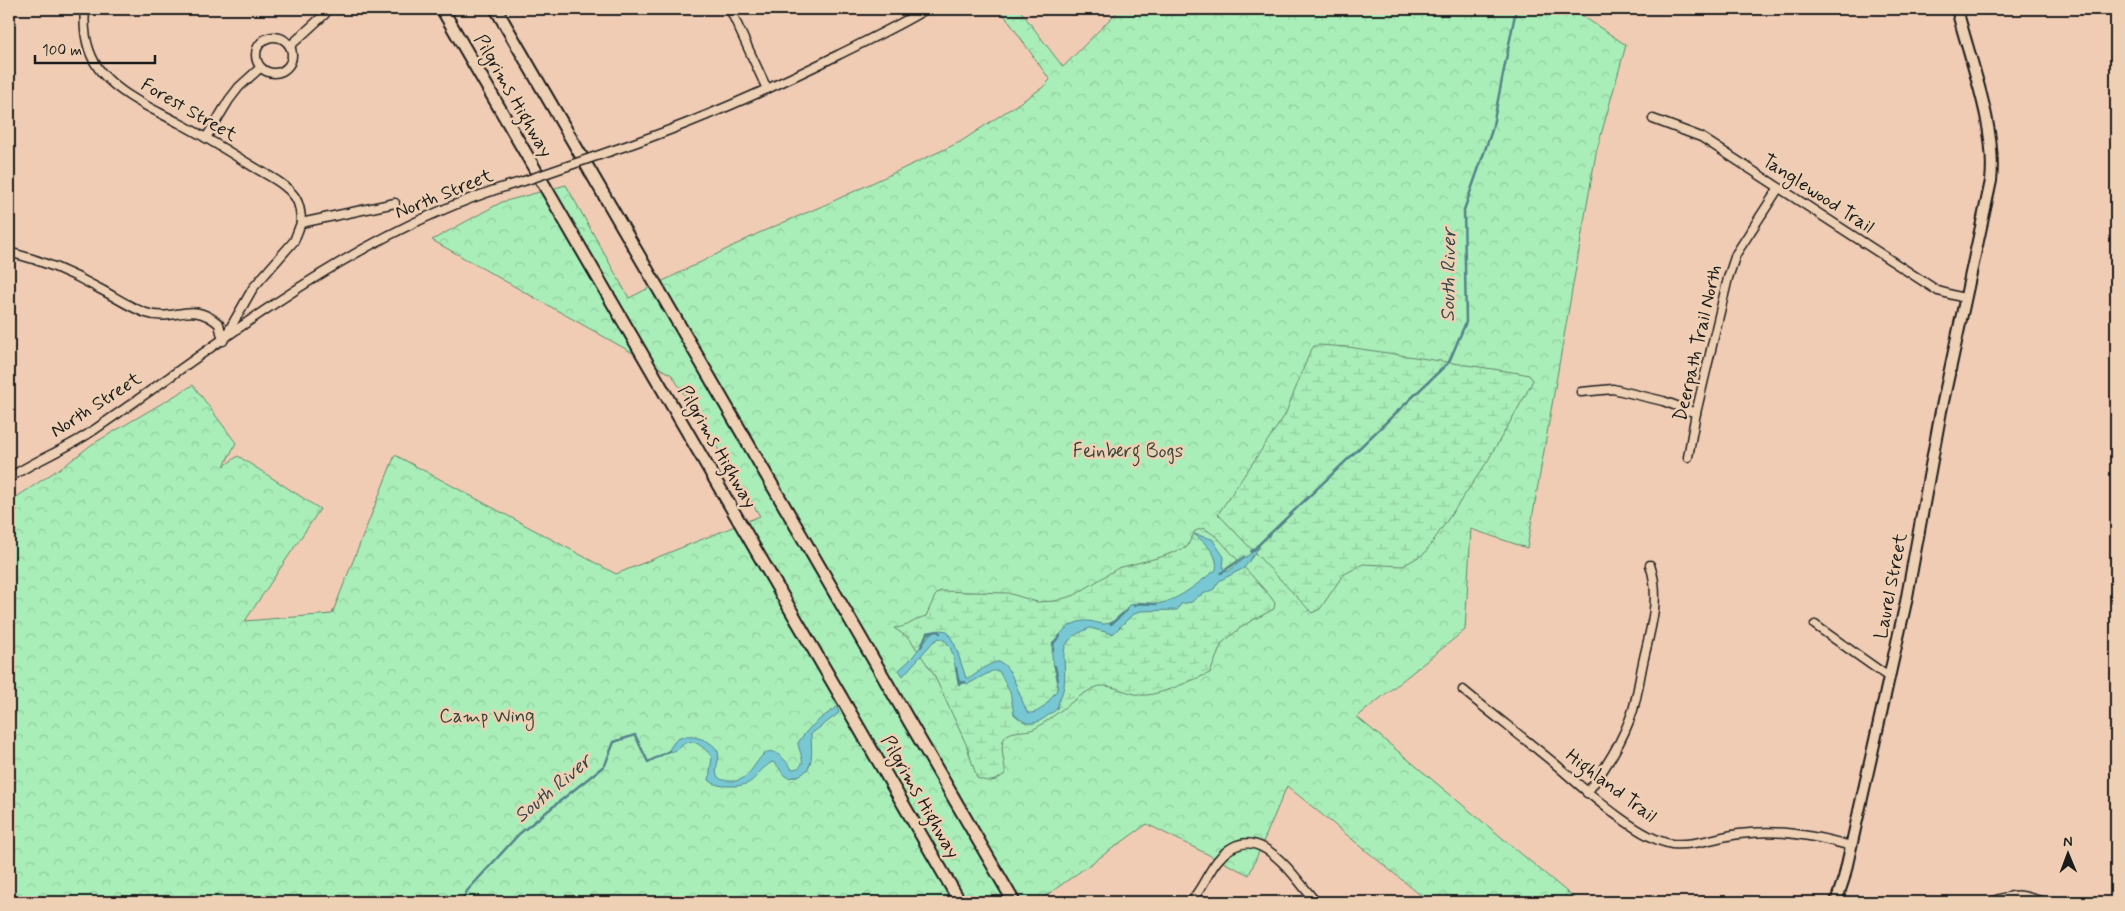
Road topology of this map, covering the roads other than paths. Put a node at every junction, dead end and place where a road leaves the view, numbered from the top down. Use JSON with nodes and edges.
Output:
{"nodes":[{"id":1,"x":85,"y":9,"type":"edge"},
{"id":2,"x":442,"y":9,"type":"edge"},
{"id":3,"x":496,"y":9,"type":"edge"},
{"id":4,"x":730,"y":9,"type":"edge"},
{"id":5,"x":926,"y":9,"type":"edge"},
{"id":6,"x":1957,"y":9,"type":"edge"},
{"id":7,"x":326,"y":14,"type":"dead end"},
{"id":8,"x":290,"y":46,"type":"junction"},
{"id":9,"x":260,"y":68,"type":"junction"},
{"id":10,"x":767,"y":89,"type":"junction"},
{"id":11,"x":1653,"y":119,"type":"dead end"},
{"id":12,"x":206,"y":138,"type":"junction"},
{"id":13,"x":1778,"y":189,"type":"junction"},
{"id":14,"x":395,"y":203,"type":"dead end"},
{"id":15,"x":301,"y":223,"type":"junction"},
{"id":16,"x":9,"y":252,"type":"edge"},
{"id":17,"x":1964,"y":298,"type":"junction"},
{"id":18,"x":223,"y":341,"type":"junction"},
{"id":19,"x":1582,"y":392,"type":"dead end"},
{"id":20,"x":1696,"y":413,"type":"junction"},
{"id":21,"x":1688,"y":457,"type":"dead end"},
{"id":22,"x":9,"y":478,"type":"edge"},
{"id":23,"x":1650,"y":565,"type":"dead end"},
{"id":24,"x":1815,"y":625,"type":"dead end"},
{"id":25,"x":1890,"y":678,"type":"junction"},
{"id":26,"x":1462,"y":690,"type":"dead end"},
{"id":27,"x":1587,"y":793,"type":"junction"},
{"id":28,"x":1851,"y":846,"type":"junction"},
{"id":29,"x":960,"y":902,"type":"edge"},
{"id":30,"x":1014,"y":902,"type":"edge"},
{"id":31,"x":1190,"y":902,"type":"edge"},
{"id":32,"x":1316,"y":902,"type":"edge"},
{"id":33,"x":1836,"y":902,"type":"edge"},
{"id":34,"x":1991,"y":902,"type":"edge"},
{"id":35,"x":2044,"y":902,"type":"edge"}],
"edges":[{"from":1,"to":12,"type":"street","name":"Forest Street"},
{"from":2,"to":29,"type":"highway","name":"Pilgrims Highway"},
{"from":3,"to":30,"type":"highway","name":"Pilgrims Highway"},
{"from":4,"to":10,"type":"street"},
{"from":5,"to":10,"type":"street","name":"North Street"},
{"from":6,"to":17,"type":"main road","name":"Laurel Street"},
{"from":7,"to":8,"type":"street"},
{"from":8,"to":9,"type":"street"},
{"from":8,"to":9,"type":"street"},
{"from":9,"to":12,"type":"street"},
{"from":10,"to":18,"type":"street","name":"North Street","bridge":true},
{"from":11,"to":13,"type":"street","name":"Tanglewood Trail"},
{"from":12,"to":15,"type":"street","name":"Forest Street"},
{"from":13,"to":17,"type":"street","name":"Tanglewood Trail"},
{"from":13,"to":20,"type":"street","name":"Deerpath Trail North"},
{"from":14,"to":15,"type":"street"},
{"from":15,"to":18,"type":"street"},
{"from":16,"to":18,"type":"street"},
{"from":17,"to":25,"type":"main road","name":"Laurel Street"},
{"from":18,"to":22,"type":"street","name":"North Street"},
{"from":19,"to":20,"type":"street"},
{"from":20,"to":21,"type":"street","name":"Deerpath Trail North"},
{"from":23,"to":27,"type":"street"},
{"from":24,"to":25,"type":"street"},
{"from":25,"to":28,"type":"main road","name":"Laurel Street"},
{"from":26,"to":27,"type":"street","name":"Highland Trail"},
{"from":27,"to":28,"type":"street","name":"Highland Trail"},
{"from":28,"to":33,"type":"main road","name":"Laurel Street"},
{"from":31,"to":32,"type":"street"},
{"from":34,"to":35,"type":"street"}]}
